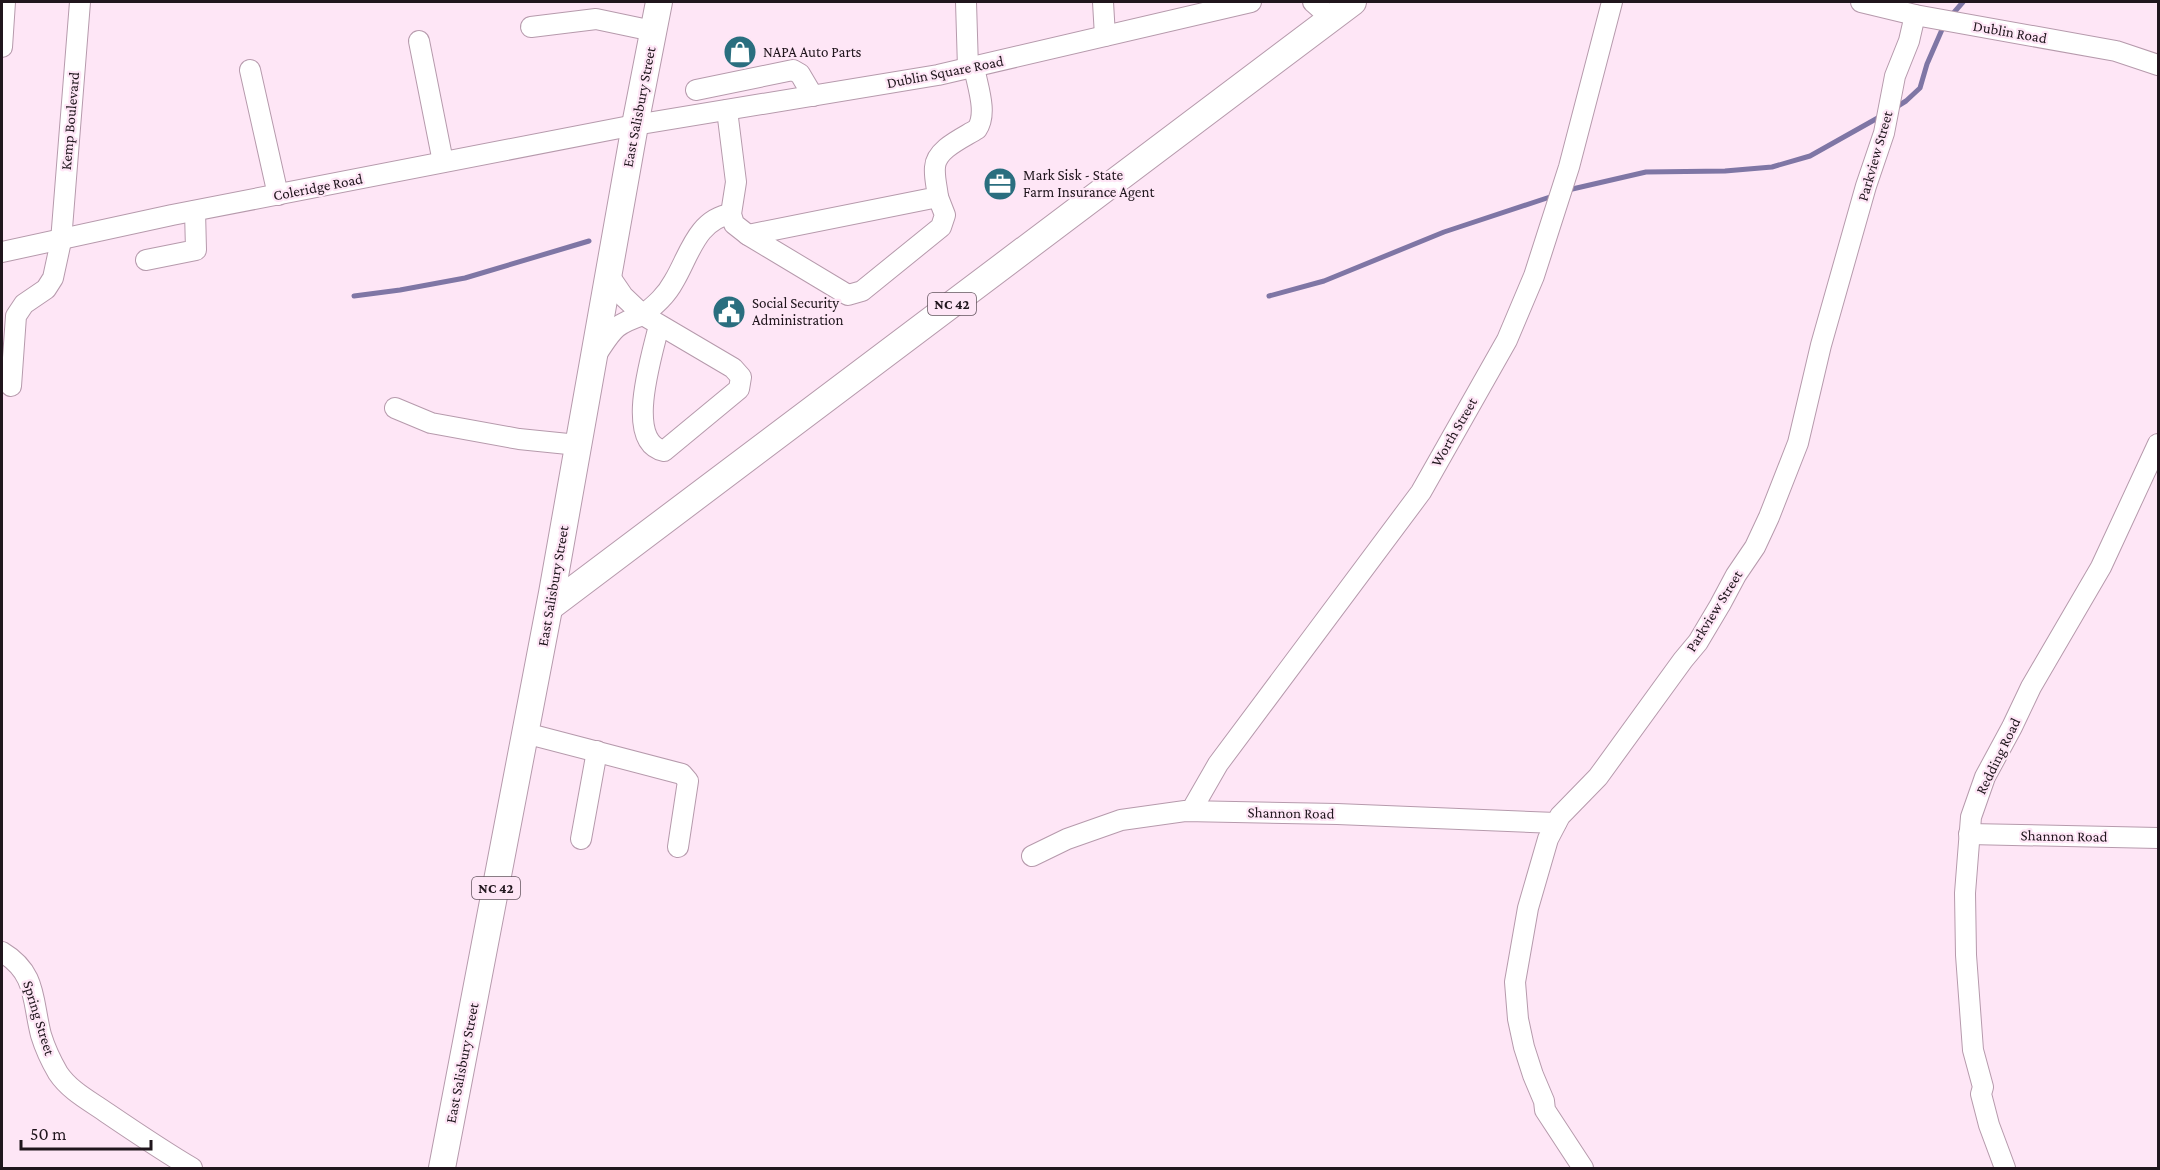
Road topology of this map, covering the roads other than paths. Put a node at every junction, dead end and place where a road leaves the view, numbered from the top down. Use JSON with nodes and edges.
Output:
{"nodes":[{"id":1,"x":5,"y":2,"type":"edge"},
{"id":2,"x":80,"y":2,"type":"edge"},
{"id":3,"x":659,"y":2,"type":"edge"},
{"id":4,"x":966,"y":2,"type":"edge"},
{"id":5,"x":1103,"y":2,"type":"edge"},
{"id":6,"x":1251,"y":2,"type":"edge"},
{"id":7,"x":1353,"y":2,"type":"edge"},
{"id":8,"x":1611,"y":2,"type":"edge"},
{"id":9,"x":1861,"y":2,"type":"edge"},
{"id":10,"x":1322,"y":10,"type":"edge"},
{"id":11,"x":1915,"y":15,"type":"junction"},
{"id":12,"x":531,"y":27,"type":"dead end"},
{"id":13,"x":653,"y":32,"type":"junction"},
{"id":14,"x":1105,"y":36,"type":"junction"},
{"id":15,"x":419,"y":41,"type":"dead end"},
{"id":16,"x":2,"y":47,"type":"edge"},
{"id":17,"x":2158,"y":65,"type":"edge"},
{"id":18,"x":971,"y":68,"type":"junction"},
{"id":19,"x":250,"y":70,"type":"dead end"},
{"id":20,"x":696,"y":90,"type":"dead end"},
{"id":21,"x":813,"y":96,"type":"junction"},
{"id":22,"x":727,"y":110,"type":"junction"},
{"id":23,"x":635,"y":125,"type":"junction"},
{"id":24,"x":443,"y":162,"type":"junction"},
{"id":25,"x":278,"y":195,"type":"junction"},
{"id":26,"x":938,"y":197,"type":"junction"},
{"id":27,"x":195,"y":211,"type":"junction"},
{"id":28,"x":731,"y":214,"type":"junction"},
{"id":29,"x":748,"y":235,"type":"junction"},
{"id":30,"x":61,"y":241,"type":"junction"},
{"id":31,"x":2,"y":252,"type":"edge"},
{"id":32,"x":146,"y":260,"type":"dead end"},
{"id":33,"x":608,"y":274,"type":"junction"},
{"id":34,"x":651,"y":320,"type":"junction"},
{"id":35,"x":593,"y":360,"type":"junction"},
{"id":36,"x":11,"y":386,"type":"dead end"},
{"id":37,"x":395,"y":408,"type":"dead end"},
{"id":38,"x":2158,"y":444,"type":"edge"},
{"id":39,"x":578,"y":445,"type":"junction"},
{"id":40,"x":550,"y":607,"type":"junction"},
{"id":41,"x":525,"y":733,"type":"junction"},
{"id":42,"x":597,"y":751,"type":"junction"},
{"id":43,"x":1191,"y":811,"type":"junction"},
{"id":44,"x":1556,"y":823,"type":"junction"},
{"id":45,"x":1969,"y":834,"type":"junction"},
{"id":46,"x":2158,"y":838,"type":"edge"},
{"id":47,"x":581,"y":839,"type":"dead end"},
{"id":48,"x":678,"y":847,"type":"dead end"},
{"id":49,"x":1032,"y":856,"type":"dead end"},
{"id":50,"x":2,"y":952,"type":"edge"},
{"id":51,"x":192,"y":1168,"type":"edge"},
{"id":52,"x":442,"y":1168,"type":"edge"},
{"id":53,"x":1583,"y":1168,"type":"edge"},
{"id":54,"x":2005,"y":1168,"type":"edge"}],
"edges":[{"from":1,"to":16,"type":"street"},
{"from":2,"to":30,"type":"street","name":"Kemp Boulevard"},
{"from":3,"to":13,"type":"main road","name":"East Salisbury Street"},
{"from":4,"to":18,"type":"street"},
{"from":5,"to":14,"type":"street"},
{"from":6,"to":14,"type":"street","name":"Dublin Square Road"},
{"from":7,"to":10,"type":"main road","number":"NC 42"},
{"from":8,"to":43,"type":"street","name":"Worth Street"},
{"from":9,"to":11,"type":"street","name":"Dublin Road"},
{"from":10,"to":40,"type":"main road","number":"NC 42"},
{"from":11,"to":17,"type":"street","name":"Dublin Road"},
{"from":11,"to":44,"type":"street","name":"Parkview Street"},
{"from":12,"to":13,"type":"street"},
{"from":13,"to":23,"type":"main road","name":"East Salisbury Street"},
{"from":14,"to":18,"type":"street","name":"Dublin Square Road"},
{"from":15,"to":24,"type":"street"},
{"from":18,"to":21,"type":"street","name":"Dublin Square Road"},
{"from":18,"to":26,"type":"street"},
{"from":19,"to":25,"type":"street"},
{"from":20,"to":21,"type":"street"},
{"from":21,"to":22,"type":"street","name":"Dublin Square Road"},
{"from":22,"to":23,"type":"street","name":"Dublin Square Road"},
{"from":22,"to":28,"type":"street"},
{"from":23,"to":24,"type":"street","name":"Coleridge Road"},
{"from":23,"to":33,"type":"main road","name":"East Salisbury Street"},
{"from":24,"to":25,"type":"street","name":"Coleridge Road"},
{"from":25,"to":27,"type":"street","name":"Coleridge Road"},
{"from":26,"to":29,"type":"street"},
{"from":26,"to":29,"type":"street"},
{"from":27,"to":30,"type":"street","name":"Coleridge Road"},
{"from":27,"to":32,"type":"street"},
{"from":28,"to":29,"type":"street"},
{"from":28,"to":34,"type":"street"},
{"from":30,"to":31,"type":"street","name":"Coleridge Road"},
{"from":30,"to":36,"type":"street","name":"Kemp Boulevard"},
{"from":33,"to":34,"type":"street"},
{"from":33,"to":35,"type":"main road","name":"East Salisbury Street"},
{"from":34,"to":34,"type":"street"},
{"from":34,"to":35,"type":"street"},
{"from":35,"to":39,"type":"main road","name":"East Salisbury Street"},
{"from":37,"to":39,"type":"street"},
{"from":38,"to":45,"type":"street","name":"Redding Road"},
{"from":39,"to":40,"type":"main road","name":"East Salisbury Street"},
{"from":40,"to":41,"type":"main road","name":"East Salisbury Street","number":"NC 42"},
{"from":41,"to":42,"type":"street"},
{"from":41,"to":52,"type":"main road","name":"East Salisbury Street","number":"NC 42"},
{"from":42,"to":47,"type":"street"},
{"from":42,"to":48,"type":"street"},
{"from":43,"to":44,"type":"street","name":"Shannon Road"},
{"from":43,"to":49,"type":"street","name":"Shannon Road"},
{"from":44,"to":53,"type":"street","name":"Parkview Street"},
{"from":45,"to":46,"type":"street","name":"Shannon Road"},
{"from":45,"to":54,"type":"street","name":"Redding Road"},
{"from":50,"to":51,"type":"street","name":"Spring Street"}]}
